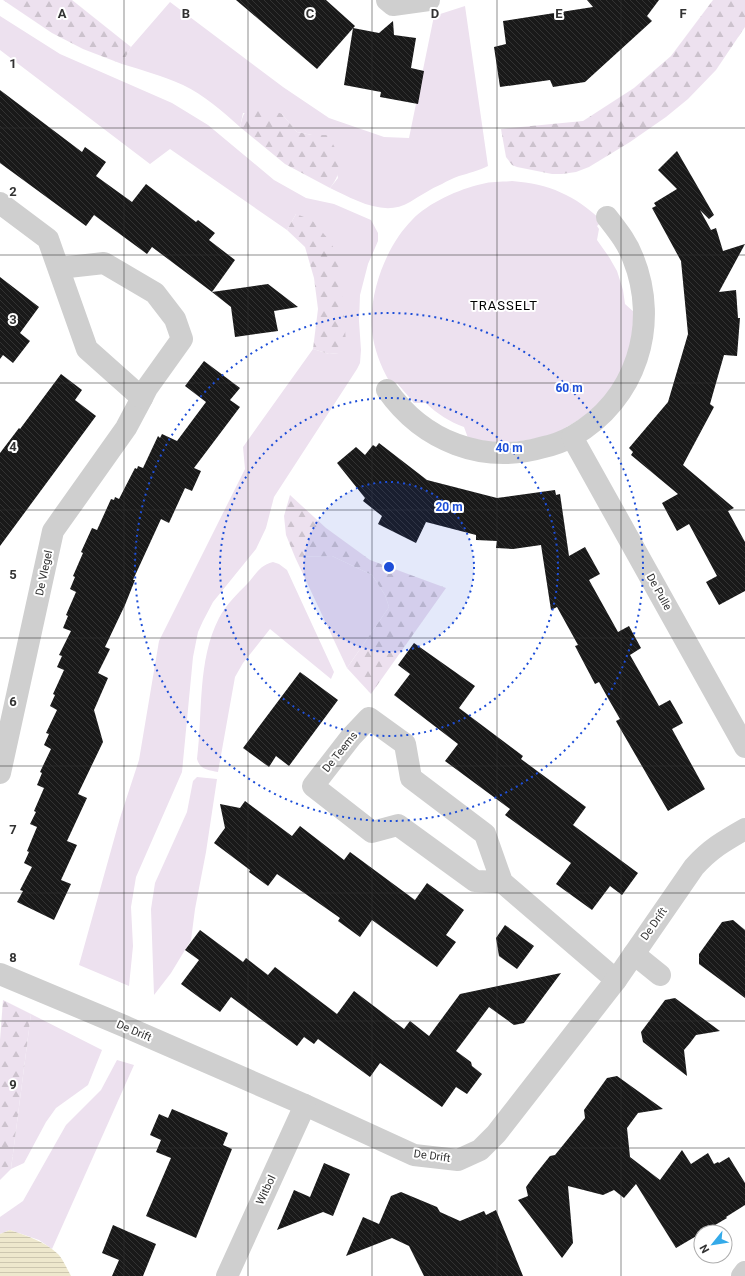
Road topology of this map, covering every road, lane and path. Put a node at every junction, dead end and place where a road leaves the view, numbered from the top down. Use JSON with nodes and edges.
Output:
{"nodes":[{"id":1,"x":387,"y":0,"type":"edge"},
{"id":2,"x":429,"y":0,"type":"edge"},
{"id":3,"x":0,"y":203,"type":"edge"},
{"id":4,"x":607,"y":217,"type":"dead end"},
{"id":5,"x":59,"y":268,"type":"junction"},
{"id":6,"x":387,"y":390,"type":"dead end"},
{"id":7,"x":142,"y":398,"type":"junction"},
{"id":8,"x":572,"y":437,"type":"junction"},
{"id":9,"x":745,"y":747,"type":"edge"},
{"id":10,"x":0,"y":773,"type":"edge"},
{"id":11,"x":745,"y":829,"type":"edge"},
{"id":12,"x":502,"y":882,"type":"junction"},
{"id":13,"x":634,"y":954,"type":"junction"},
{"id":14,"x":0,"y":974,"type":"edge"},
{"id":15,"x":660,"y":975,"type":"dead end"},
{"id":16,"x":616,"y":980,"type":"junction"},
{"id":17,"x":305,"y":1105,"type":"junction"},
{"id":18,"x":745,"y":1272,"type":"edge"},
{"id":19,"x":227,"y":1276,"type":"edge"},
{"id":20,"x":742,"y":1276,"type":"edge"}],
"edges":[{"from":1,"to":2,"type":"street"},
{"from":3,"to":5,"type":"street"},
{"from":4,"to":8,"type":"street"},
{"from":5,"to":7,"type":"street"},
{"from":5,"to":7,"type":"street","name":"De Vlegel"},
{"from":6,"to":8,"type":"street"},
{"from":7,"to":10,"type":"street","name":"De Vlegel"},
{"from":8,"to":9,"type":"street","name":"De Pulle"},
{"from":11,"to":13,"type":"street","name":"De Drift"},
{"from":12,"to":12,"type":"street","name":"De Teems"},
{"from":12,"to":16,"type":"street","name":"De Teems"},
{"from":13,"to":15,"type":"street"},
{"from":13,"to":16,"type":"street","name":"De Drift"},
{"from":14,"to":17,"type":"street","name":"De Drift"},
{"from":16,"to":17,"type":"street","name":"De Drift"},
{"from":17,"to":19,"type":"street","name":"Witbol"},
{"from":18,"to":20,"type":"street"}]}
